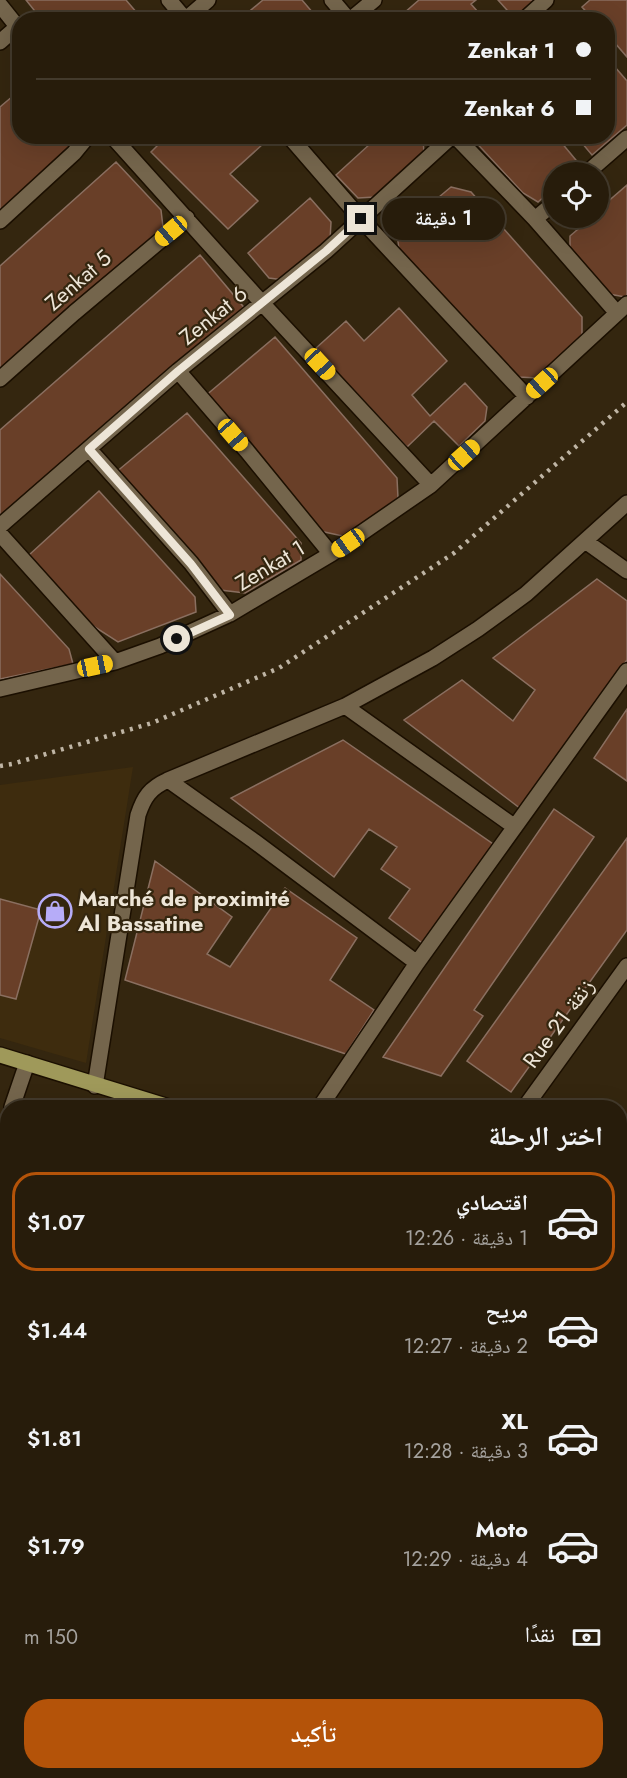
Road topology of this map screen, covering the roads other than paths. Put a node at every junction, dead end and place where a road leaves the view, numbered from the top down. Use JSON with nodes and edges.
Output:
{"nodes":[{"id":1,"x":169,"y":0,"type":"edge"},
{"id":2,"x":208,"y":0,"type":"edge"},
{"id":3,"x":332,"y":0,"type":"edge"},
{"id":4,"x":374,"y":0,"type":"edge"},
{"id":5,"x":546,"y":0,"type":"edge"},
{"id":6,"x":0,"y":5,"type":"edge"},
{"id":7,"x":179,"y":12,"type":"edge"},
{"id":8,"x":193,"y":12,"type":"edge"},
{"id":9,"x":343,"y":12,"type":"edge"},
{"id":10,"x":360,"y":12,"type":"edge"},
{"id":11,"x":533,"y":12,"type":"edge"},
{"id":12,"x":12,"y":21,"type":"edge"},
{"id":13,"x":627,"y":138,"type":"edge"},
{"id":14,"x":81,"y":144,"type":"edge"},
{"id":15,"x":119,"y":144,"type":"edge"},
{"id":16,"x":296,"y":144,"type":"edge"},
{"id":17,"x":445,"y":144,"type":"edge"},
{"id":18,"x":462,"y":144,"type":"edge"},
{"id":19,"x":599,"y":162,"type":"edge"},
{"id":20,"x":543,"y":212,"type":"edge"},
{"id":21,"x":187,"y":218,"type":"junction"},
{"id":22,"x":361,"y":219,"type":"junction"},
{"id":23,"x":535,"y":219,"type":"junction"},
{"id":24,"x":0,"y":221,"type":"edge"},
{"id":25,"x":262,"y":303,"type":"junction"},
{"id":26,"x":622,"y":309,"type":"edge"},
{"id":27,"x":178,"y":371,"type":"junction"},
{"id":28,"x":0,"y":379,"type":"edge"},
{"id":29,"x":527,"y":397,"type":"junction"},
{"id":30,"x":89,"y":449,"type":"junction"},
{"id":31,"x":431,"y":485,"type":"junction"},
{"id":32,"x":627,"y":503,"type":"edge"},
{"id":33,"x":0,"y":526,"type":"edge"},
{"id":34,"x":0,"y":534,"type":"edge"},
{"id":35,"x":585,"y":541,"type":"junction"},
{"id":36,"x":331,"y":554,"type":"junction"},
{"id":37,"x":627,"y":571,"type":"edge"},
{"id":38,"x":230,"y":615,"type":"junction"},
{"id":39,"x":115,"y":662,"type":"junction"},
{"id":40,"x":627,"y":671,"type":"edge"},
{"id":41,"x":0,"y":689,"type":"edge"},
{"id":42,"x":345,"y":706,"type":"junction"},
{"id":43,"x":168,"y":780,"type":"junction"},
{"id":44,"x":515,"y":827,"type":"junction"},
{"id":45,"x":417,"y":963,"type":"junction"},
{"id":46,"x":627,"y":966,"type":"edge"},
{"id":47,"x":0,"y":1055,"type":"edge"},
{"id":48,"x":27,"y":1063,"type":"junction"},
{"id":49,"x":95,"y":1086,"type":"junction"},
{"id":50,"x":14,"y":1100,"type":"edge"},
{"id":51,"x":144,"y":1100,"type":"edge"},
{"id":52,"x":325,"y":1100,"type":"edge"},
{"id":53,"x":530,"y":1100,"type":"edge"}],
"edges":[{"from":1,"to":7,"type":"street"},
{"from":2,"to":8,"type":"street"},
{"from":3,"to":9,"type":"street"},
{"from":4,"to":10,"type":"street"},
{"from":5,"to":11,"type":"street"},
{"from":6,"to":12,"type":"street"},
{"from":13,"to":19,"type":"street"},
{"from":14,"to":24,"type":"street"},
{"from":15,"to":21,"type":"street"},
{"from":16,"to":22,"type":"street"},
{"from":17,"to":22,"type":"street","name":"Zenkat 6"},
{"from":18,"to":23,"type":"street"},
{"from":20,"to":23,"type":"street"},
{"from":21,"to":25,"type":"street"},
{"from":21,"to":28,"type":"street","name":"Zenkat 5"},
{"from":22,"to":25,"type":"street","name":"Zenkat 6"},
{"from":22,"to":29,"type":"street"},
{"from":23,"to":26,"type":"street"},
{"from":25,"to":27,"type":"street","name":"Zenkat 6"},
{"from":25,"to":31,"type":"street"},
{"from":26,"to":29,"type":"street","name":"Zenkat 1"},
{"from":27,"to":30,"type":"street","name":"Zenkat 6"},
{"from":27,"to":36,"type":"street"},
{"from":29,"to":31,"type":"street","name":"Zenkat 1"},
{"from":30,"to":33,"type":"street","name":"Zenkat 6"},
{"from":30,"to":38,"type":"street"},
{"from":31,"to":36,"type":"street","name":"Zenkat 1"},
{"from":32,"to":35,"type":"street"},
{"from":34,"to":39,"type":"street"},
{"from":35,"to":37,"type":"street"},
{"from":35,"to":42,"type":"street"},
{"from":36,"to":38,"type":"street","name":"Zenkat 1"},
{"from":38,"to":39,"type":"street","name":"Zenkat 1"},
{"from":39,"to":41,"type":"street","name":"Zenkat 1"},
{"from":40,"to":44,"type":"street"},
{"from":42,"to":43,"type":"street"},
{"from":42,"to":44,"type":"street"},
{"from":43,"to":45,"type":"street"},
{"from":43,"to":49,"type":"street"},
{"from":44,"to":45,"type":"street"},
{"from":45,"to":52,"type":"street"},
{"from":46,"to":53,"type":"street","name":"Rue 21 زنقة"},
{"from":47,"to":48,"type":"main road"},
{"from":48,"to":49,"type":"main road"},
{"from":48,"to":50,"type":"street"},
{"from":49,"to":51,"type":"main road"}]}
